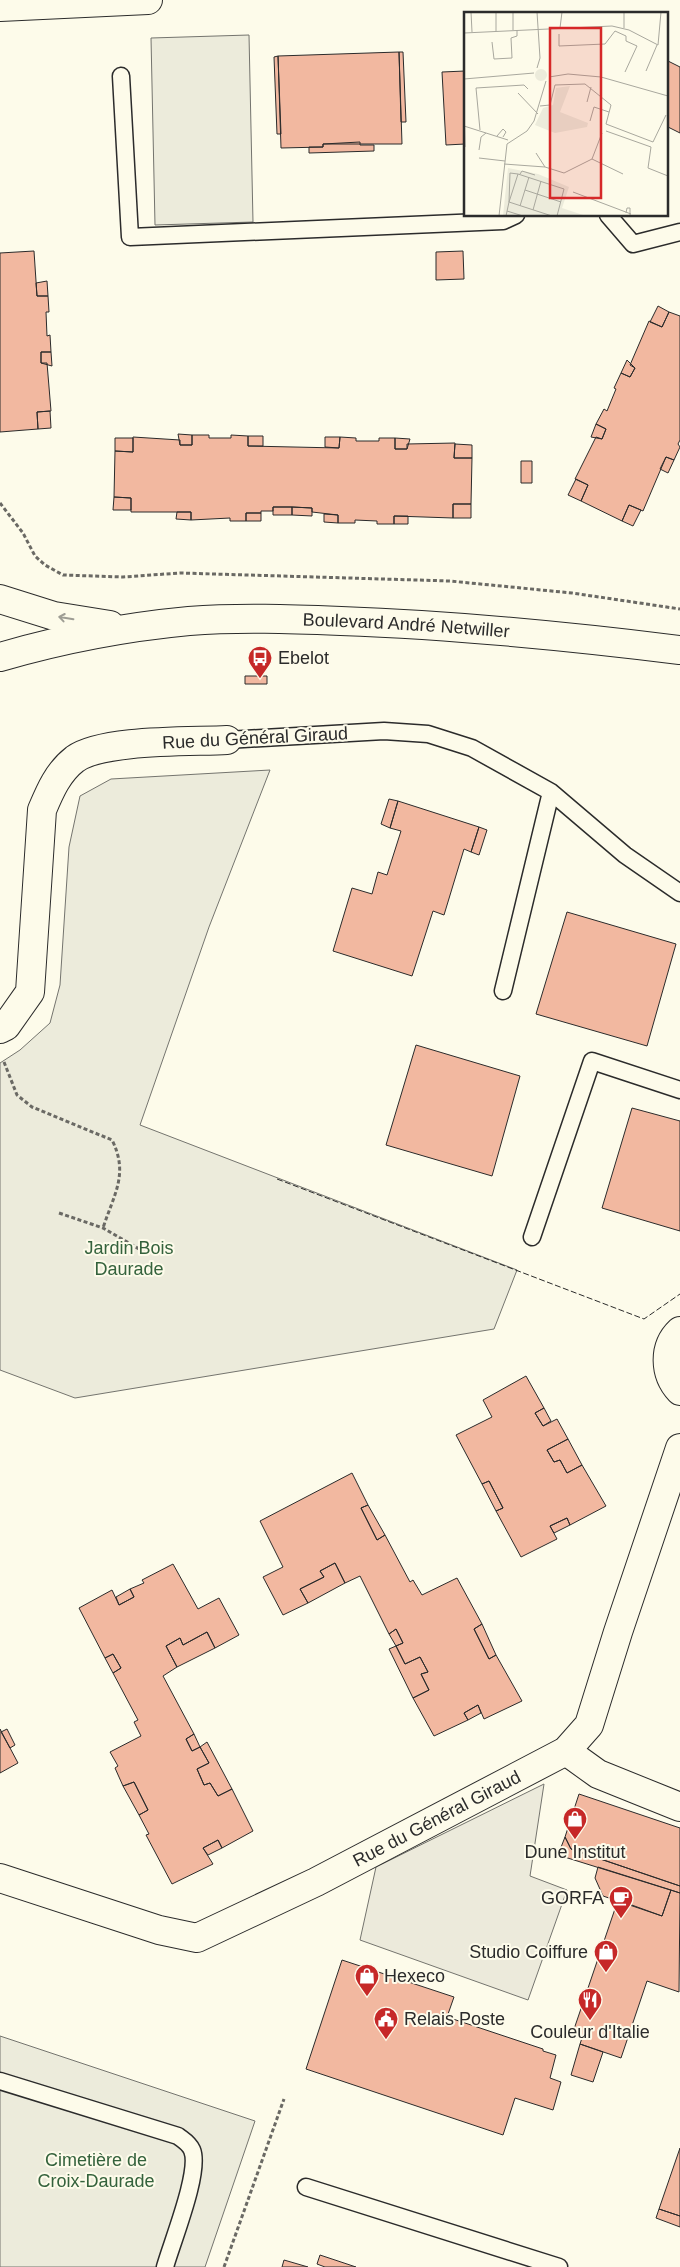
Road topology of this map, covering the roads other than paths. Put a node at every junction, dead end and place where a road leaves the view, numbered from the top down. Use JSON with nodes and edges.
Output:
{"nodes":[{"id":1,"x":140,"y":0,"type":"edge"},
{"id":2,"x":148,"y":0,"type":"edge"},
{"id":3,"x":0,"y":7,"type":"edge"},
{"id":4,"x":121,"y":76,"type":"dead end"},
{"id":5,"x":514,"y":216,"type":"edge"},
{"id":6,"x":609,"y":216,"type":"edge"},
{"id":7,"x":680,"y":232,"type":"edge"},
{"id":8,"x":0,"y":599,"type":"edge"},
{"id":9,"x":131,"y":628,"type":"junction"},
{"id":10,"x":680,"y":650,"type":"edge"},
{"id":11,"x":0,"y":657,"type":"edge"},
{"id":12,"x":227,"y":740,"type":"joint"},
{"id":13,"x":551,"y":792,"type":"junction"},
{"id":14,"x":680,"y":893,"type":"edge"},
{"id":15,"x":503,"y":991,"type":"dead end"},
{"id":16,"x":0,"y":1028,"type":"edge"},
{"id":17,"x":680,"y":1090,"type":"edge"},
{"id":18,"x":532,"y":1237,"type":"dead end"},
{"id":19,"x":680,"y":1331,"type":"edge"},
{"id":20,"x":680,"y":1392,"type":"edge"},
{"id":21,"x":680,"y":1448,"type":"edge"},
{"id":22,"x":566,"y":1751,"type":"junction"},
{"id":23,"x":680,"y":1807,"type":"edge"},
{"id":24,"x":0,"y":1878,"type":"edge"},
{"id":25,"x":0,"y":2081,"type":"edge"},
{"id":26,"x":306,"y":2187,"type":"dead end"},
{"id":27,"x":165,"y":2267,"type":"edge"},
{"id":28,"x":559,"y":2267,"type":"edge"}],
"edges":[{"from":1,"to":2,"type":"street"},
{"from":1,"to":3,"type":"street"},
{"from":4,"to":5,"type":"lane"},
{"from":6,"to":7,"type":"lane"},
{"from":9,"to":8,"type":"street","name":"Boulevard André Netwiller","one_way":true},
{"from":9,"to":10,"type":"street","name":"Boulevard André Netwiller"},
{"from":9,"to":11,"type":"street","name":"Boulevard André Netwiller"},
{"from":12,"to":13,"type":"lane","name":"Rue du Général Giraud"},
{"from":12,"to":16,"type":"street","name":"Rue du Général Giraud"},
{"from":13,"to":14,"type":"lane","name":"Rue du Général Giraud"},
{"from":13,"to":15,"type":"lane"},
{"from":17,"to":18,"type":"lane"},
{"from":19,"to":20,"type":"street"},
{"from":21,"to":22,"type":"street","name":"Rue du Général Giraud"},
{"from":22,"to":23,"type":"street"},
{"from":22,"to":24,"type":"street","name":"Rue du Général Giraud"},
{"from":25,"to":27,"type":"lane"},
{"from":26,"to":28,"type":"lane"}]}
